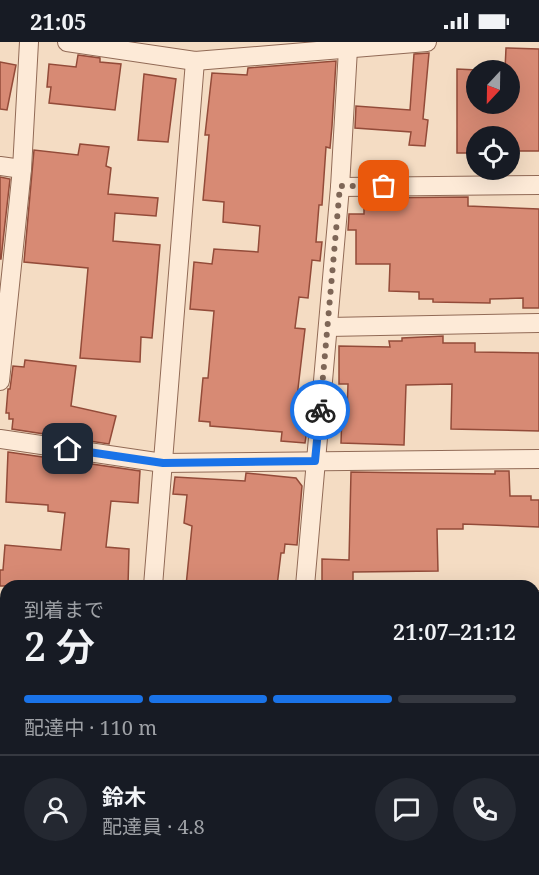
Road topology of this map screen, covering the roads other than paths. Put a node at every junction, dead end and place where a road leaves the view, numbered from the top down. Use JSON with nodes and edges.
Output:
{"nodes":[{"id":1,"x":29,"y":42,"type":"edge"},
{"id":2,"x":66,"y":42,"type":"edge"},
{"id":3,"x":427,"y":42,"type":"edge"},
{"id":4,"x":348,"y":49,"type":"junction"},
{"id":5,"x":195,"y":60,"type":"junction"},
{"id":6,"x":0,"y":166,"type":"edge"},
{"id":7,"x":22,"y":170,"type":"junction"},
{"id":8,"x":539,"y":185,"type":"edge"},
{"id":9,"x":340,"y":186,"type":"junction"},
{"id":10,"x":4,"y":307,"type":"edge"},
{"id":11,"x":539,"y":323,"type":"edge"},
{"id":12,"x":328,"y":327,"type":"junction"},
{"id":13,"x":0,"y":381,"type":"edge"},
{"id":14,"x":0,"y":439,"type":"edge"},
{"id":15,"x":539,"y":459,"type":"edge"},
{"id":16,"x":315,"y":461,"type":"junction"},
{"id":17,"x":163,"y":463,"type":"junction"},
{"id":18,"x":153,"y":580,"type":"edge"},
{"id":19,"x":305,"y":580,"type":"edge"}],
"edges":[{"from":1,"to":7,"type":"street"},
{"from":2,"to":5,"type":"street"},
{"from":3,"to":4,"type":"street"},
{"from":4,"to":5,"type":"street"},
{"from":4,"to":9,"type":"street"},
{"from":5,"to":17,"type":"street"},
{"from":6,"to":7,"type":"street"},
{"from":7,"to":10,"type":"street"},
{"from":8,"to":9,"type":"street"},
{"from":9,"to":12,"type":"street"},
{"from":10,"to":13,"type":"street"},
{"from":11,"to":12,"type":"street"},
{"from":12,"to":16,"type":"street"},
{"from":14,"to":17,"type":"street"},
{"from":15,"to":16,"type":"street"},
{"from":16,"to":17,"type":"street"},
{"from":16,"to":19,"type":"street"},
{"from":17,"to":18,"type":"street"}]}
